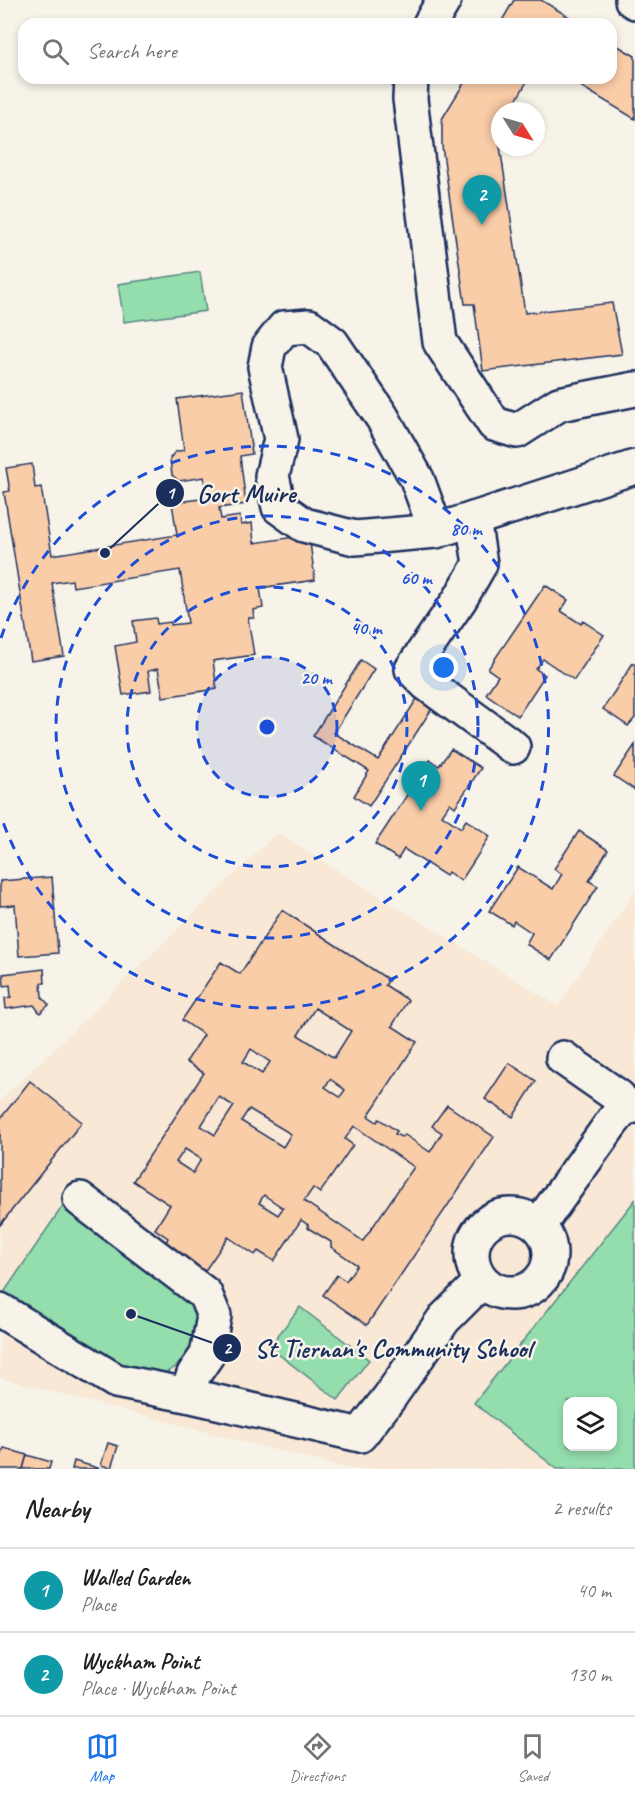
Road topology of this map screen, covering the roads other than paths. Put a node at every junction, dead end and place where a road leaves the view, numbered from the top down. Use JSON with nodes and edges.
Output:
{"nodes":[{"id":1,"x":444,"y":0,"type":"edge"},
{"id":2,"x":434,"y":18,"type":"edge"},
{"id":3,"x":411,"y":84,"type":"edge"},
{"id":4,"x":635,"y":390,"type":"edge"},
{"id":5,"x":635,"y":467,"type":"edge"},
{"id":6,"x":473,"y":519,"type":"junction"},
{"id":7,"x":436,"y":531,"type":"junction"},
{"id":8,"x":513,"y":747,"type":"dead end"},
{"id":9,"x":563,"y":1058,"type":"dead end"},
{"id":10,"x":629,"y":1107,"type":"edge"},
{"id":11,"x":80,"y":1199,"type":"dead end"},
{"id":12,"x":539,"y":1225,"type":"junction"},
{"id":13,"x":482,"y":1281,"type":"junction"},
{"id":14,"x":0,"y":1310,"type":"edge"},
{"id":15,"x":187,"y":1395,"type":"junction"}],
"edges":[{"from":1,"to":2,"type":"street"},
{"from":3,"to":4,"type":"street"},
{"from":5,"to":6,"type":"street"},
{"from":6,"to":7,"type":"street"},
{"from":6,"to":8,"type":"street"},
{"from":7,"to":7,"type":"street"},
{"from":9,"to":10,"type":"street"},
{"from":10,"to":12,"type":"street"},
{"from":11,"to":15,"type":"street"},
{"from":12,"to":13,"type":"street"},
{"from":12,"to":13,"type":"street"},
{"from":13,"to":15,"type":"street"},
{"from":14,"to":15,"type":"street"}]}
